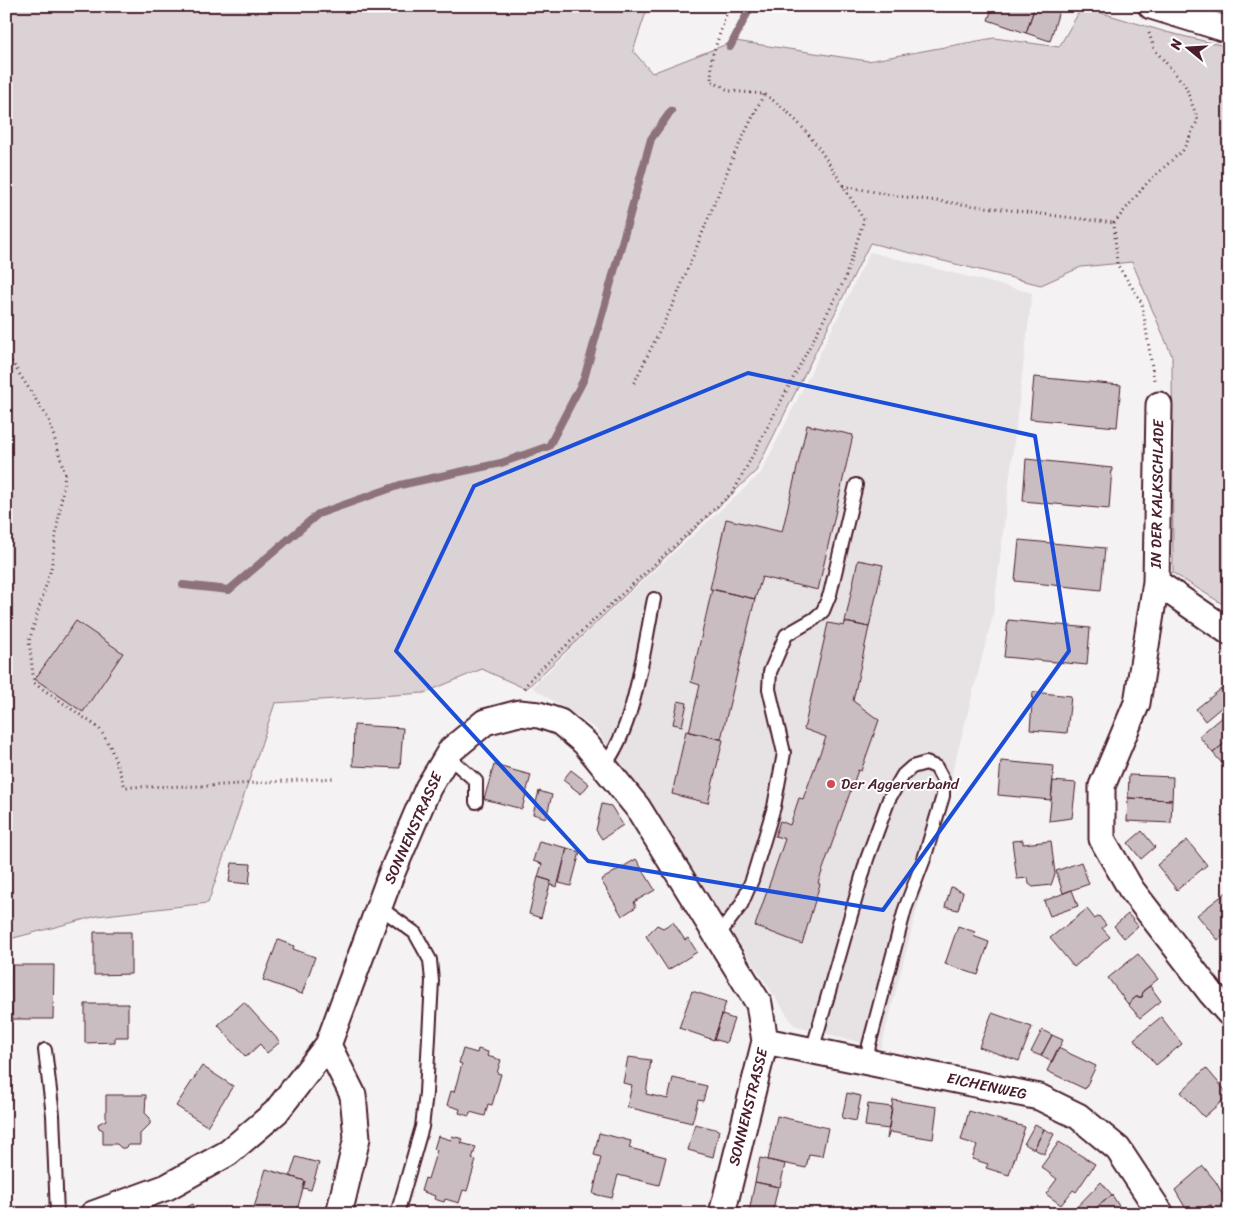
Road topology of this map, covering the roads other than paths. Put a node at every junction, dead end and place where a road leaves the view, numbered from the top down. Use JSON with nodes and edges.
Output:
{"nodes":[{"id":1,"x":1151,"y":6,"type":"edge"},
{"id":2,"x":1229,"y":30,"type":"edge"},
{"id":3,"x":1158,"y":405,"type":"road end"},
{"id":4,"x":856,"y":485,"type":"dead end"},
{"id":5,"x":1156,"y":582,"type":"junction"},
{"id":6,"x":654,"y":599,"type":"dead end"},
{"id":7,"x":1229,"y":632,"type":"edge"},
{"id":8,"x":447,"y":756,"type":"junction"},
{"id":9,"x":604,"y":766,"type":"junction"},
{"id":10,"x":476,"y":802,"type":"dead end"},
{"id":11,"x":379,"y":907,"type":"junction"},
{"id":12,"x":718,"y":937,"type":"junction"},
{"id":13,"x":1229,"y":1013,"type":"edge"},
{"id":14,"x":765,"y":1041,"type":"junction"},
{"id":15,"x":328,"y":1045,"type":"junction"},
{"id":16,"x":45,"y":1050,"type":"dead end"},
{"id":17,"x":812,"y":1051,"type":"junction"},
{"id":18,"x":867,"y":1062,"type":"junction"},
{"id":19,"x":57,"y":1214,"type":"edge"},
{"id":20,"x":93,"y":1214,"type":"edge"},
{"id":21,"x":339,"y":1214,"type":"edge"},
{"id":22,"x":397,"y":1214,"type":"edge"},
{"id":23,"x":722,"y":1214,"type":"edge"},
{"id":24,"x":1161,"y":1214,"type":"edge"}],
"edges":[{"from":1,"to":2,"type":"street"},
{"from":3,"to":5,"type":"street","name":"IN DER KALKSCHLADE"},
{"from":4,"to":12,"type":"lane"},
{"from":5,"to":7,"type":"street","name":"IN DER KALKSCHLADE"},
{"from":5,"to":13,"type":"street","name":"IN DER KALKSCHLADE"},
{"from":6,"to":9,"type":"lane"},
{"from":8,"to":9,"type":"street","name":"SONNENSTRASSE"},
{"from":8,"to":10,"type":"lane"},
{"from":8,"to":11,"type":"street","name":"SONNENSTRASSE"},
{"from":9,"to":12,"type":"street","name":"SONNENSTRASSE"},
{"from":11,"to":15,"type":"street","name":"SONNENSTRASSE"},
{"from":11,"to":22,"type":"lane"},
{"from":12,"to":14,"type":"street","name":"SONNENSTRASSE"},
{"from":14,"to":17,"type":"street","name":"EICHENWEG"},
{"from":14,"to":23,"type":"street","name":"SONNENSTRASSE"},
{"from":15,"to":20,"type":"street","name":"SONNENSTRASSE"},
{"from":15,"to":21,"type":"street"},
{"from":16,"to":19,"type":"lane"},
{"from":17,"to":18,"type":"street","name":"EICHENWEG"},
{"from":17,"to":18,"type":"lane"},
{"from":18,"to":24,"type":"street","name":"EICHENWEG"}]}
